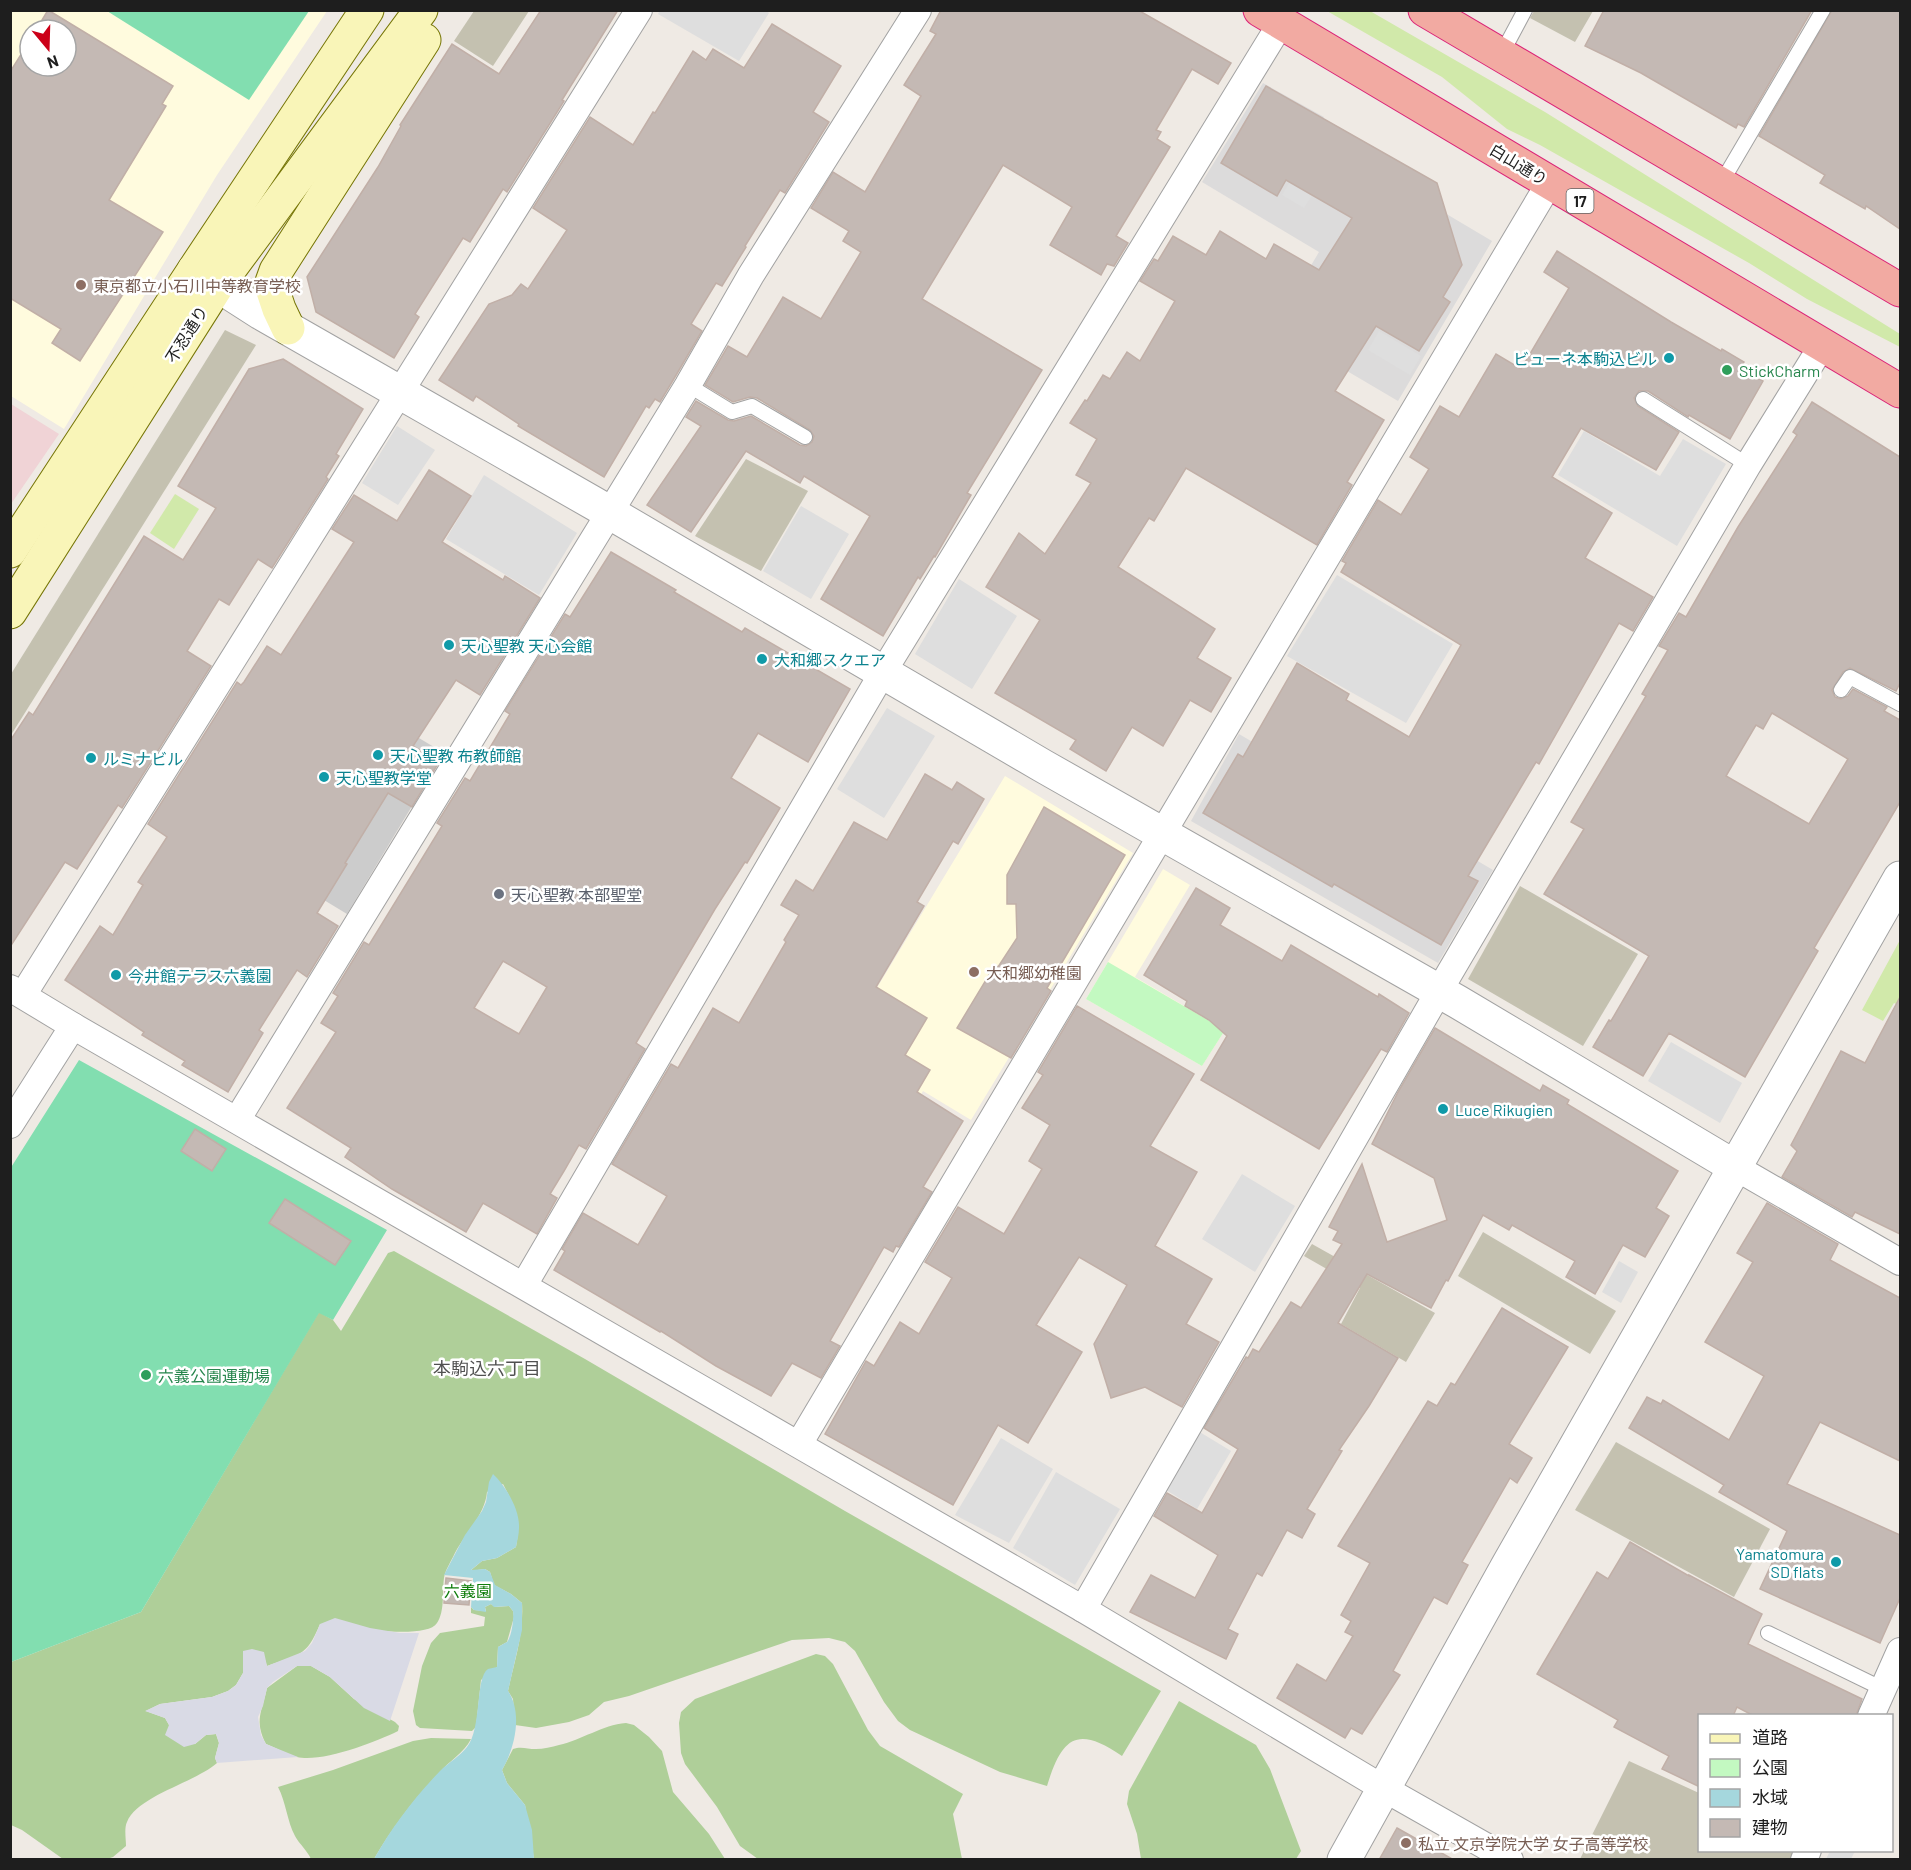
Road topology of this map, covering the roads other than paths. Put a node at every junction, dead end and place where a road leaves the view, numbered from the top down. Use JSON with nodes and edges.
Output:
{"nodes":[{"id":1,"x":367,"y":10,"type":"edge"},
{"id":2,"x":421,"y":10,"type":"edge"},
{"id":3,"x":442,"y":10,"type":"edge"},
{"id":4,"x":639,"y":10,"type":"edge"},
{"id":5,"x":918,"y":10,"type":"edge"},
{"id":6,"x":1425,"y":10,"type":"edge"},
{"id":7,"x":1525,"y":10,"type":"edge"},
{"id":8,"x":1823,"y":10,"type":"edge"},
{"id":9,"x":1271,"y":17,"type":"edge"},
{"id":10,"x":1501,"y":55,"type":"junction"},
{"id":11,"x":1550,"y":182,"type":"junction"},
{"id":12,"x":1720,"y":185,"type":"junction"},
{"id":13,"x":205,"y":278,"type":"junction"},
{"id":14,"x":1900,"y":290,"type":"edge"},
{"id":15,"x":288,"y":328,"type":"junction"},
{"id":16,"x":1823,"y":344,"type":"junction"},
{"id":17,"x":688,"y":385,"type":"junction"},
{"id":18,"x":1900,"y":391,"type":"edge"},
{"id":19,"x":401,"y":393,"type":"junction"},
{"id":20,"x":1642,"y":399,"type":"dead end"},
{"id":21,"x":805,"y":437,"type":"dead end"},
{"id":22,"x":1748,"y":465,"type":"junction"},
{"id":23,"x":609,"y":513,"type":"junction"},
{"id":24,"x":10,"y":551,"type":"edge"},
{"id":25,"x":10,"y":612,"type":"edge"},
{"id":26,"x":883,"y":672,"type":"junction"},
{"id":27,"x":1841,"y":690,"type":"dead end"},
{"id":28,"x":1900,"y":704,"type":"edge"},
{"id":29,"x":1162,"y":833,"type":"junction"},
{"id":30,"x":1900,"y":878,"type":"edge"},
{"id":31,"x":17,"y":992,"type":"edge"},
{"id":32,"x":1439,"y":992,"type":"junction"},
{"id":33,"x":73,"y":1026,"type":"junction"},
{"id":34,"x":237,"y":1120,"type":"junction"},
{"id":35,"x":10,"y":1125,"type":"edge"},
{"id":36,"x":1735,"y":1167,"type":"junction"},
{"id":37,"x":1900,"y":1262,"type":"edge"},
{"id":38,"x":524,"y":1285,"type":"junction"},
{"id":39,"x":799,"y":1444,"type":"junction"},
{"id":40,"x":1083,"y":1609,"type":"junction"},
{"id":41,"x":1768,"y":1633,"type":"dead end"},
{"id":42,"x":1900,"y":1651,"type":"edge"},
{"id":43,"x":1883,"y":1689,"type":"junction"},
{"id":44,"x":1871,"y":1714,"type":"edge"},
{"id":45,"x":1383,"y":1788,"type":"junction"},
{"id":46,"x":1344,"y":1860,"type":"edge"},
{"id":47,"x":1510,"y":1860,"type":"edge"}],
"edges":[{"from":1,"to":13,"type":"main road","name":"不忍通り"},
{"from":2,"to":13,"type":"main road","name":"不忍通り"},
{"from":3,"to":15,"type":"main road"},
{"from":4,"to":19,"type":"street"},
{"from":5,"to":17,"type":"street"},
{"from":6,"to":10,"type":"highway"},
{"from":7,"to":10,"type":"lane"},
{"from":8,"to":12,"type":"lane"},
{"from":9,"to":11,"type":"highway","name":"白山通り","number":"17"},
{"from":9,"to":26,"type":"street"},
{"from":10,"to":12,"type":"highway"},
{"from":11,"to":16,"type":"highway","name":"白山通り","number":"17"},
{"from":11,"to":29,"type":"street"},
{"from":12,"to":14,"type":"highway"},
{"from":13,"to":15,"type":"street"},
{"from":13,"to":24,"type":"main road","name":"不忍通り"},
{"from":13,"to":25,"type":"main road","name":"不忍通り"},
{"from":15,"to":19,"type":"street"},
{"from":16,"to":18,"type":"highway","name":"白山通り","number":"17"},
{"from":16,"to":22,"type":"street"},
{"from":17,"to":21,"type":"lane"},
{"from":17,"to":23,"type":"street"},
{"from":19,"to":23,"type":"street"},
{"from":19,"to":31,"type":"street"},
{"from":20,"to":22,"type":"lane"},
{"from":22,"to":32,"type":"street"},
{"from":23,"to":26,"type":"street"},
{"from":23,"to":34,"type":"street"},
{"from":26,"to":29,"type":"street"},
{"from":26,"to":38,"type":"street"},
{"from":27,"to":28,"type":"lane"},
{"from":29,"to":32,"type":"street"},
{"from":29,"to":39,"type":"street"},
{"from":30,"to":36,"type":"street"},
{"from":31,"to":33,"type":"street"},
{"from":32,"to":36,"type":"street"},
{"from":32,"to":40,"type":"street"},
{"from":33,"to":34,"type":"street"},
{"from":33,"to":35,"type":"street"},
{"from":34,"to":38,"type":"street"},
{"from":36,"to":37,"type":"street"},
{"from":36,"to":45,"type":"street"},
{"from":38,"to":39,"type":"street"},
{"from":39,"to":40,"type":"street"},
{"from":40,"to":45,"type":"street"},
{"from":41,"to":43,"type":"lane"},
{"from":42,"to":43,"type":"street"},
{"from":43,"to":44,"type":"street"},
{"from":45,"to":46,"type":"street"},
{"from":45,"to":47,"type":"street"}]}
